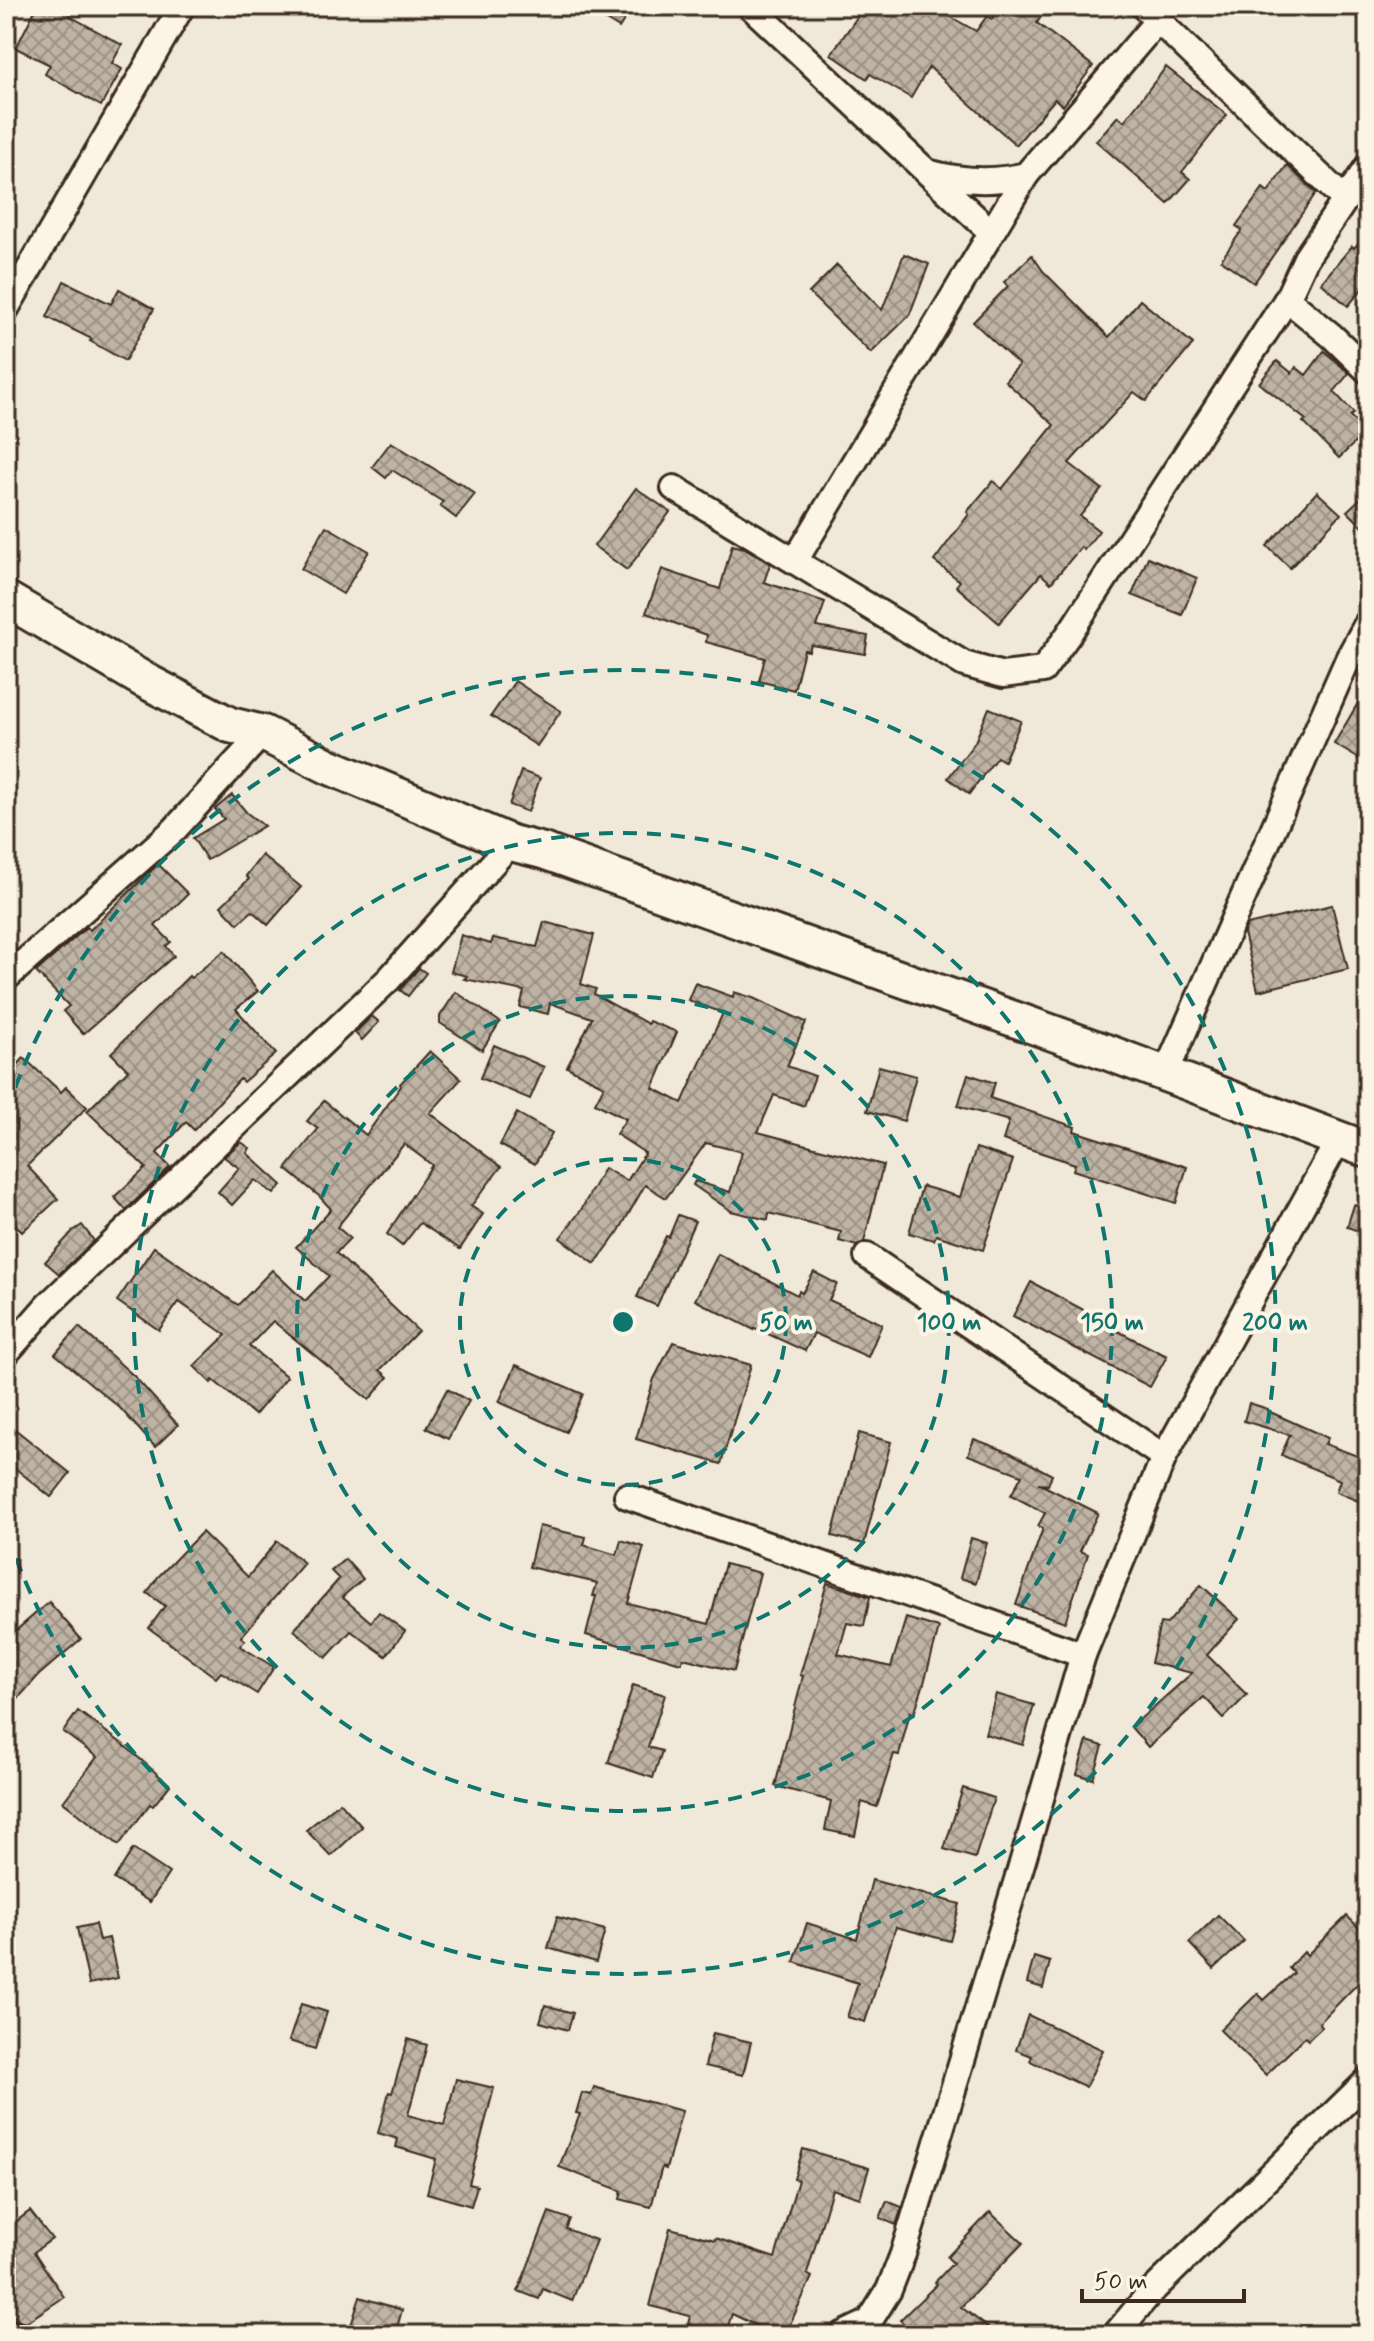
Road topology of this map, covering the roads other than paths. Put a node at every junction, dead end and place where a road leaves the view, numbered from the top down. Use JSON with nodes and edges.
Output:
{"nodes":[{"id":1,"x":182,"y":6,"type":"edge"},
{"id":2,"x":750,"y":6,"type":"edge"},
{"id":3,"x":1150,"y":13,"type":"edge"},
{"id":4,"x":1368,"y":166,"type":"edge"},
{"id":5,"x":927,"y":172,"type":"junction"},
{"id":6,"x":1026,"y":175,"type":"junction"},
{"id":7,"x":1345,"y":200,"type":"junction"},
{"id":8,"x":991,"y":232,"type":"junction"},
{"id":9,"x":1287,"y":299,"type":"junction"},
{"id":10,"x":6,"y":309,"type":"edge"},
{"id":11,"x":1368,"y":371,"type":"edge"},
{"id":12,"x":674,"y":488,"type":"dead end"},
{"id":13,"x":795,"y":561,"type":"junction"},
{"id":14,"x":6,"y":599,"type":"edge"},
{"id":15,"x":1368,"y":622,"type":"edge"},
{"id":16,"x":263,"y":733,"type":"junction"},
{"id":17,"x":511,"y":843,"type":"junction"},
{"id":18,"x":6,"y":978,"type":"edge"},
{"id":19,"x":1165,"y":1075,"type":"junction"},
{"id":20,"x":1353,"y":1144,"type":"edge"},
{"id":21,"x":867,"y":1256,"type":"dead end"},
{"id":22,"x":6,"y":1353,"type":"edge"},
{"id":23,"x":1164,"y":1457,"type":"junction"},
{"id":24,"x":627,"y":1496,"type":"dead end"},
{"id":25,"x":1083,"y":1655,"type":"junction"},
{"id":26,"x":1368,"y":2080,"type":"edge"},
{"id":27,"x":6,"y":2332,"type":"edge"},
{"id":28,"x":16,"y":2335,"type":"edge"},
{"id":29,"x":842,"y":2335,"type":"edge"},
{"id":30,"x":1115,"y":2335,"type":"edge"}],
"edges":[{"from":1,"to":10,"type":"street"},
{"from":2,"to":5,"type":"street"},
{"from":3,"to":6,"type":"street"},
{"from":3,"to":7,"type":"street"},
{"from":4,"to":7,"type":"street"},
{"from":5,"to":6,"type":"street"},
{"from":5,"to":8,"type":"street"},
{"from":6,"to":8,"type":"street"},
{"from":7,"to":9,"type":"street"},
{"from":8,"to":13,"type":"street"},
{"from":9,"to":11,"type":"street"},
{"from":9,"to":13,"type":"street"},
{"from":12,"to":13,"type":"street"},
{"from":14,"to":16,"type":"main road"},
{"from":15,"to":19,"type":"street"},
{"from":16,"to":17,"type":"main road"},
{"from":16,"to":18,"type":"street"},
{"from":17,"to":19,"type":"main road"},
{"from":17,"to":22,"type":"street"},
{"from":19,"to":20,"type":"main road"},
{"from":20,"to":23,"type":"street"},
{"from":21,"to":23,"type":"street"},
{"from":23,"to":25,"type":"street"},
{"from":24,"to":25,"type":"street"},
{"from":25,"to":29,"type":"street"},
{"from":26,"to":30,"type":"street"},
{"from":27,"to":28,"type":"street"}]}
